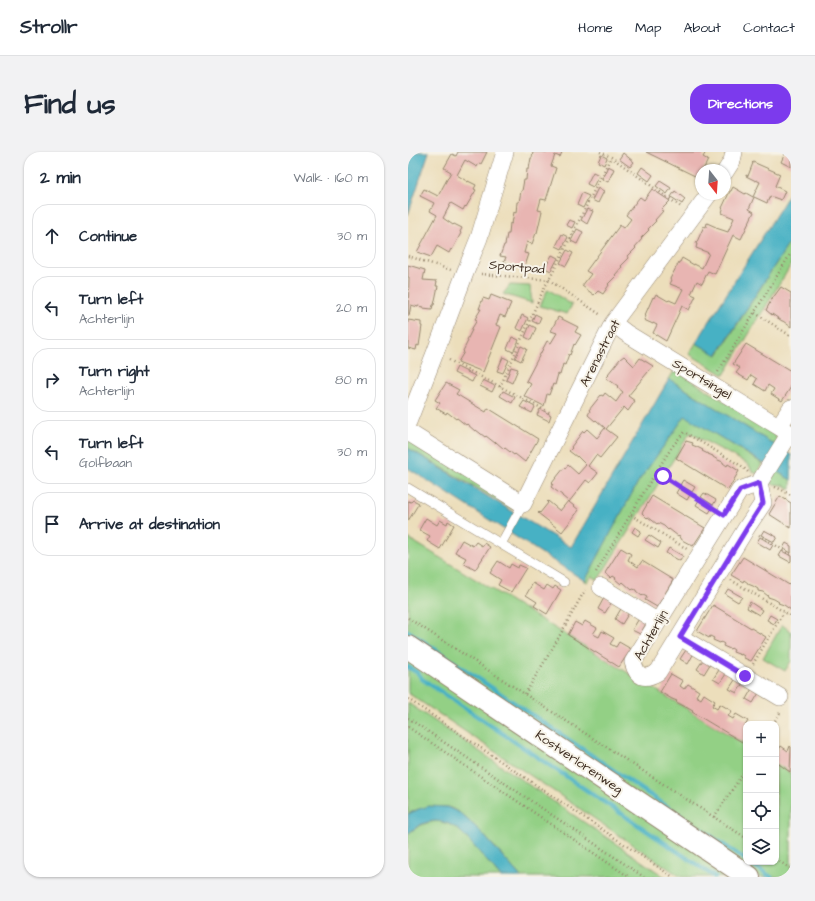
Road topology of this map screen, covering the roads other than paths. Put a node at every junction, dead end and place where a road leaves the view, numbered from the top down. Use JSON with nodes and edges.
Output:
{"nodes":[{"id":1,"x":505,"y":152,"type":"edge"},
{"id":2,"x":734,"y":152,"type":"edge"},
{"id":3,"x":730,"y":164,"type":"edge"},
{"id":4,"x":704,"y":200,"type":"edge"},
{"id":5,"x":613,"y":323,"type":"junction"},
{"id":6,"x":791,"y":408,"type":"edge"},
{"id":7,"x":408,"y":422,"type":"edge"},
{"id":8,"x":408,"y":432,"type":"edge"},
{"id":9,"x":787,"y":433,"type":"edge"},
{"id":10,"x":760,"y":480,"type":"junction"},
{"id":11,"x":408,"y":488,"type":"edge"},
{"id":12,"x":524,"y":504,"type":"junction"},
{"id":13,"x":501,"y":544,"type":"junction"},
{"id":14,"x":564,"y":582,"type":"dead end"},
{"id":15,"x":595,"y":582,"type":"road end"},
{"id":16,"x":658,"y":622,"type":"junction"},
{"id":17,"x":680,"y":637,"type":"junction"},
{"id":18,"x":408,"y":647,"type":"edge"},
{"id":19,"x":780,"y":697,"type":"dead end"},
{"id":20,"x":749,"y":877,"type":"edge"}],
"edges":[{"from":1,"to":7,"type":"street"},
{"from":2,"to":3,"type":"street"},
{"from":4,"to":5,"type":"street","name":"Arenastraat"},
{"from":5,"to":9,"type":"street","name":"Sportsingel"},
{"from":5,"to":12,"type":"street","name":"Arenastraat"},
{"from":6,"to":9,"type":"street"},
{"from":8,"to":12,"type":"street"},
{"from":9,"to":10,"type":"street"},
{"from":10,"to":16,"type":"street","name":"Achterlijn"},
{"from":10,"to":17,"type":"street","name":"Achterlijn"},
{"from":11,"to":13,"type":"lane"},
{"from":12,"to":13,"type":"lane","name":"Arenastraat"},
{"from":13,"to":14,"type":"lane"},
{"from":15,"to":16,"type":"street"},
{"from":16,"to":17,"type":"street","name":"Achterlijn"},
{"from":17,"to":19,"type":"street"},
{"from":18,"to":20,"type":"street","name":"Kostverlorenweg"}]}
